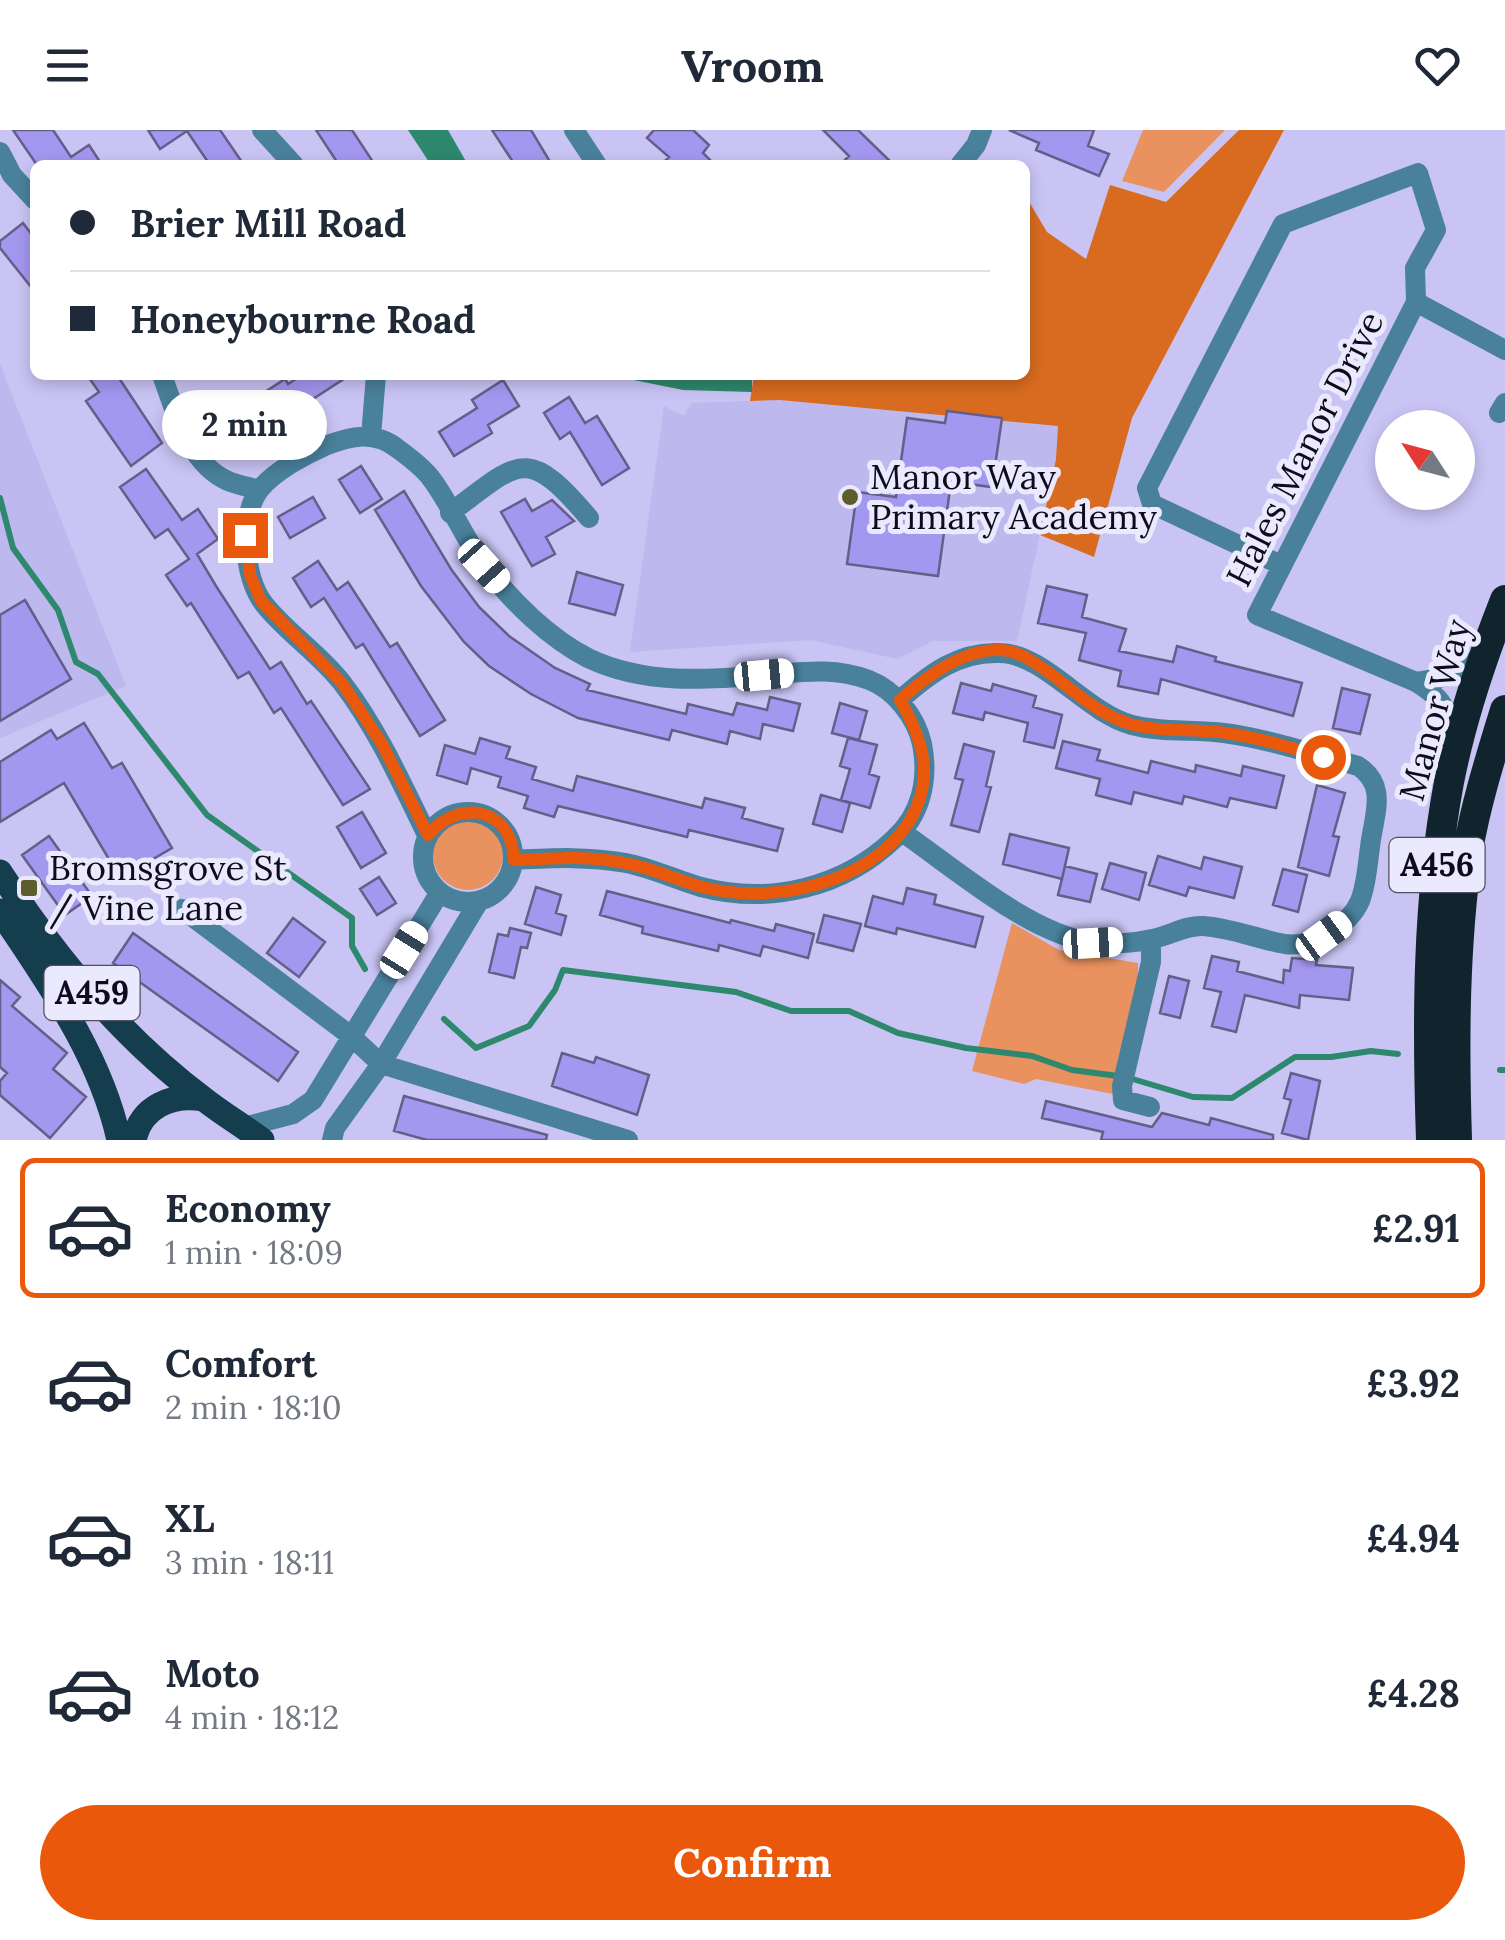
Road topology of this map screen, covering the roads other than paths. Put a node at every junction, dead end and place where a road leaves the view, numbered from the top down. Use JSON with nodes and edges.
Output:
{"nodes":[{"id":1,"x":262,"y":130,"type":"edge"},
{"id":2,"x":574,"y":130,"type":"edge"},
{"id":3,"x":982,"y":130,"type":"edge"},
{"id":4,"x":0,"y":152,"type":"edge"},
{"id":5,"x":289,"y":160,"type":"edge"},
{"id":6,"x":594,"y":160,"type":"edge"},
{"id":7,"x":964,"y":160,"type":"edge"},
{"id":8,"x":30,"y":195,"type":"edge"},
{"id":9,"x":1416,"y":302,"type":"junction"},
{"id":10,"x":1505,"y":350,"type":"edge"},
{"id":11,"x":164,"y":380,"type":"edge"},
{"id":12,"x":376,"y":380,"type":"edge"},
{"id":13,"x":371,"y":436,"type":"junction"},
{"id":14,"x":259,"y":490,"type":"junction"},
{"id":15,"x":450,"y":513,"type":"junction"},
{"id":16,"x":588,"y":518,"type":"dead end"},
{"id":17,"x":1282,"y":565,"type":"junction"},
{"id":18,"x":1505,"y":600,"type":"edge"},
{"id":19,"x":1486,"y":648,"type":"junction"},
{"id":20,"x":1416,"y":682,"type":"junction"},
{"id":21,"x":900,"y":700,"type":"junction"},
{"id":22,"x":1505,"y":710,"type":"edge"},
{"id":23,"x":1450,"y":779,"type":"junction"},
{"id":24,"x":902,"y":832,"type":"junction"},
{"id":25,"x":428,"y":835,"type":"junction"},
{"id":26,"x":514,"y":860,"type":"junction"},
{"id":27,"x":0,"y":872,"type":"edge"},
{"id":28,"x":440,"y":892,"type":"junction"},
{"id":29,"x":478,"y":902,"type":"junction"},
{"id":30,"x":182,"y":909,"type":"dead end"},
{"id":31,"x":0,"y":911,"type":"edge"},
{"id":32,"x":0,"y":928,"type":"edge"},
{"id":33,"x":1151,"y":940,"type":"junction"},
{"id":34,"x":29,"y":954,"type":"junction"},
{"id":35,"x":351,"y":1036,"type":"junction"},
{"id":36,"x":381,"y":1064,"type":"junction"},
{"id":37,"x":203,"y":1099,"type":"junction"},
{"id":38,"x":1150,"y":1107,"type":"dead end"},
{"id":39,"x":253,"y":1134,"type":"edge"},
{"id":40,"x":119,"y":1140,"type":"edge"},
{"id":41,"x":134,"y":1140,"type":"edge"},
{"id":42,"x":332,"y":1140,"type":"edge"},
{"id":43,"x":628,"y":1140,"type":"edge"},
{"id":44,"x":1431,"y":1140,"type":"edge"},
{"id":45,"x":1457,"y":1140,"type":"edge"}],
"edges":[{"from":1,"to":5,"type":"street"},
{"from":2,"to":6,"type":"street"},
{"from":3,"to":7,"type":"street"},
{"from":4,"to":8,"type":"street"},
{"from":9,"to":10,"type":"street","name":"Hales Manor Drive"},
{"from":9,"to":17,"type":"street","name":"Hales Manor Drive"},
{"from":9,"to":17,"type":"street"},
{"from":11,"to":14,"type":"street"},
{"from":12,"to":13,"type":"street"},
{"from":13,"to":14,"type":"street"},
{"from":13,"to":15,"type":"street"},
{"from":14,"to":25,"type":"street"},
{"from":15,"to":16,"type":"street"},
{"from":15,"to":21,"type":"street"},
{"from":17,"to":20,"type":"street","name":"Hales Manor Drive"},
{"from":18,"to":19,"type":"highway","name":"Manor Way","number":"A456"},
{"from":19,"to":20,"type":"street"},
{"from":19,"to":23,"type":"highway","name":"Manor Way","number":"A456"},
{"from":20,"to":23,"type":"street","name":"Hales Manor Drive"},
{"from":21,"to":24,"type":"street"},
{"from":21,"to":33,"type":"street"},
{"from":22,"to":45,"type":"highway","name":"Manor Way","number":"A456"},
{"from":23,"to":44,"type":"highway","name":"Manor Way","number":"A456"},
{"from":24,"to":26,"type":"street"},
{"from":24,"to":33,"type":"street"},
{"from":25,"to":26,"type":"street"},
{"from":25,"to":28,"type":"street"},
{"from":26,"to":29,"type":"street"},
{"from":27,"to":37,"type":"main road","number":"A459"},
{"from":28,"to":29,"type":"street"},
{"from":28,"to":35,"type":"street"},
{"from":29,"to":36,"type":"street"},
{"from":30,"to":35,"type":"street"},
{"from":31,"to":34,"type":"main road","number":"A459"},
{"from":32,"to":34,"type":"main road"},
{"from":33,"to":38,"type":"street"},
{"from":34,"to":40,"type":"main road","number":"A459"},
{"from":35,"to":36,"type":"street"},
{"from":35,"to":39,"type":"street"},
{"from":36,"to":42,"type":"street"},
{"from":36,"to":43,"type":"street"},
{"from":37,"to":39,"type":"main road","number":"A459"},
{"from":37,"to":41,"type":"main road"}]}
